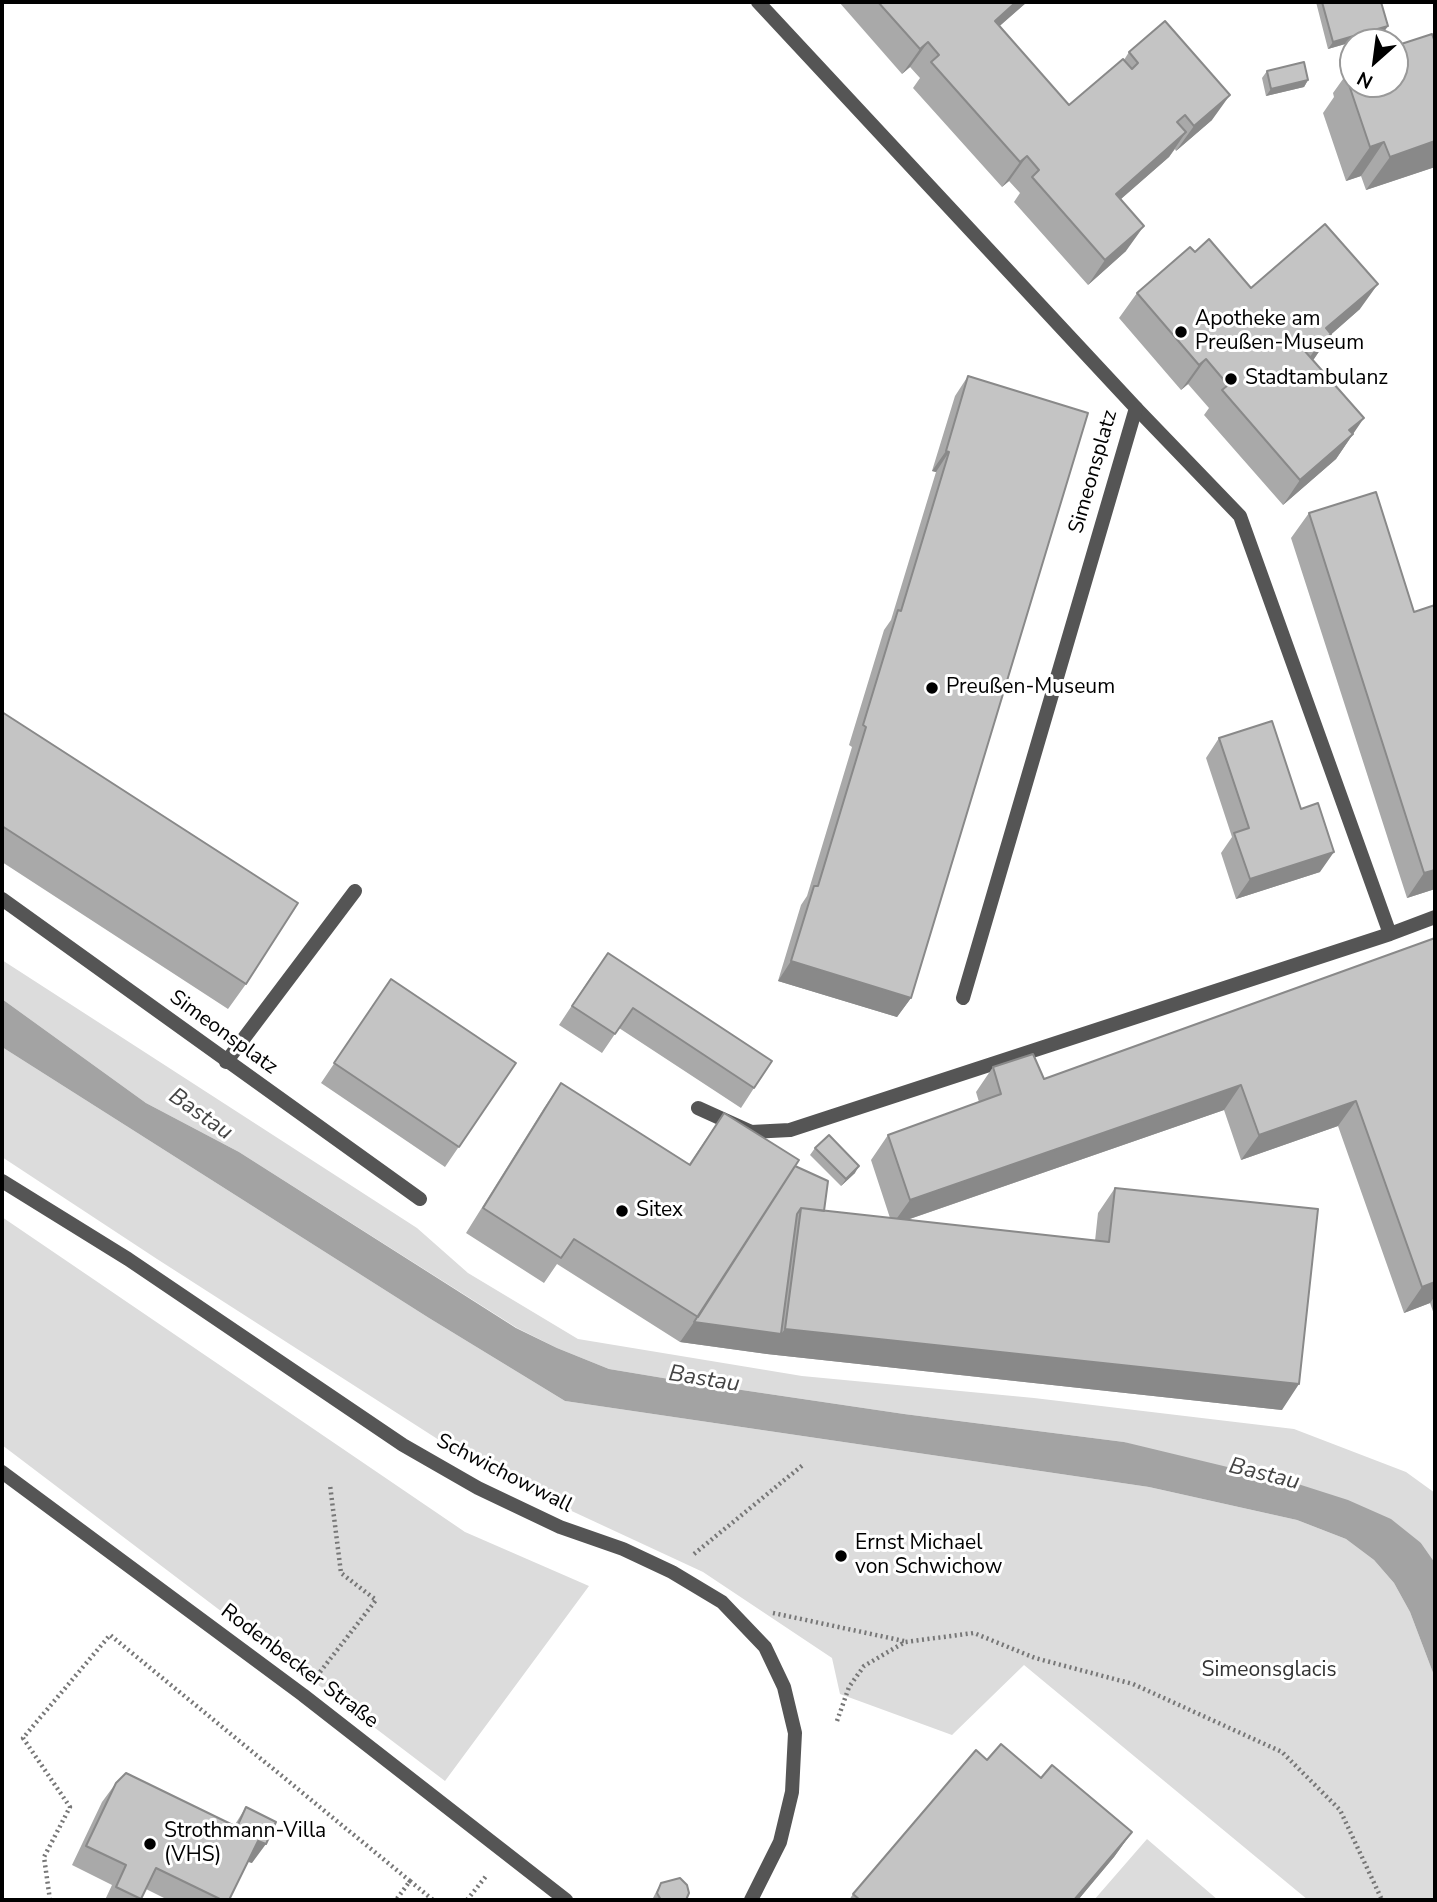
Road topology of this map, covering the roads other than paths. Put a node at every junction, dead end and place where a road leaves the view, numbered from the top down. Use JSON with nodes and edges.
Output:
{"nodes":[{"id":1,"x":758,"y":2,"type":"edge"},
{"id":2,"x":1136,"y":408,"type":"junction"},
{"id":3,"x":355,"y":891,"type":"dead end"},
{"id":4,"x":2,"y":899,"type":"edge"},
{"id":5,"x":1435,"y":917,"type":"edge"},
{"id":6,"x":1390,"y":934,"type":"junction"},
{"id":7,"x":963,"y":998,"type":"dead end"},
{"id":8,"x":226,"y":1062,"type":"junction"},
{"id":9,"x":698,"y":1108,"type":"dead end"},
{"id":10,"x":2,"y":1181,"type":"edge"},
{"id":11,"x":420,"y":1199,"type":"dead end"},
{"id":12,"x":2,"y":1472,"type":"edge"},
{"id":13,"x":566,"y":1900,"type":"edge"},
{"id":14,"x":751,"y":1900,"type":"edge"}],
"edges":[{"from":1,"to":2,"type":"street","name":"Simeonsplatz"},
{"from":2,"to":6,"type":"street"},
{"from":2,"to":7,"type":"street","name":"Simeonsplatz"},
{"from":3,"to":8,"type":"street"},
{"from":4,"to":8,"type":"street","name":"Simeonsplatz"},
{"from":5,"to":6,"type":"street"},
{"from":6,"to":9,"type":"street"},
{"from":8,"to":11,"type":"street","name":"Simeonsplatz"},
{"from":10,"to":14,"type":"street","name":"Schwichowwall"},
{"from":12,"to":13,"type":"street","name":"Rodenbecker Straße"}]}
